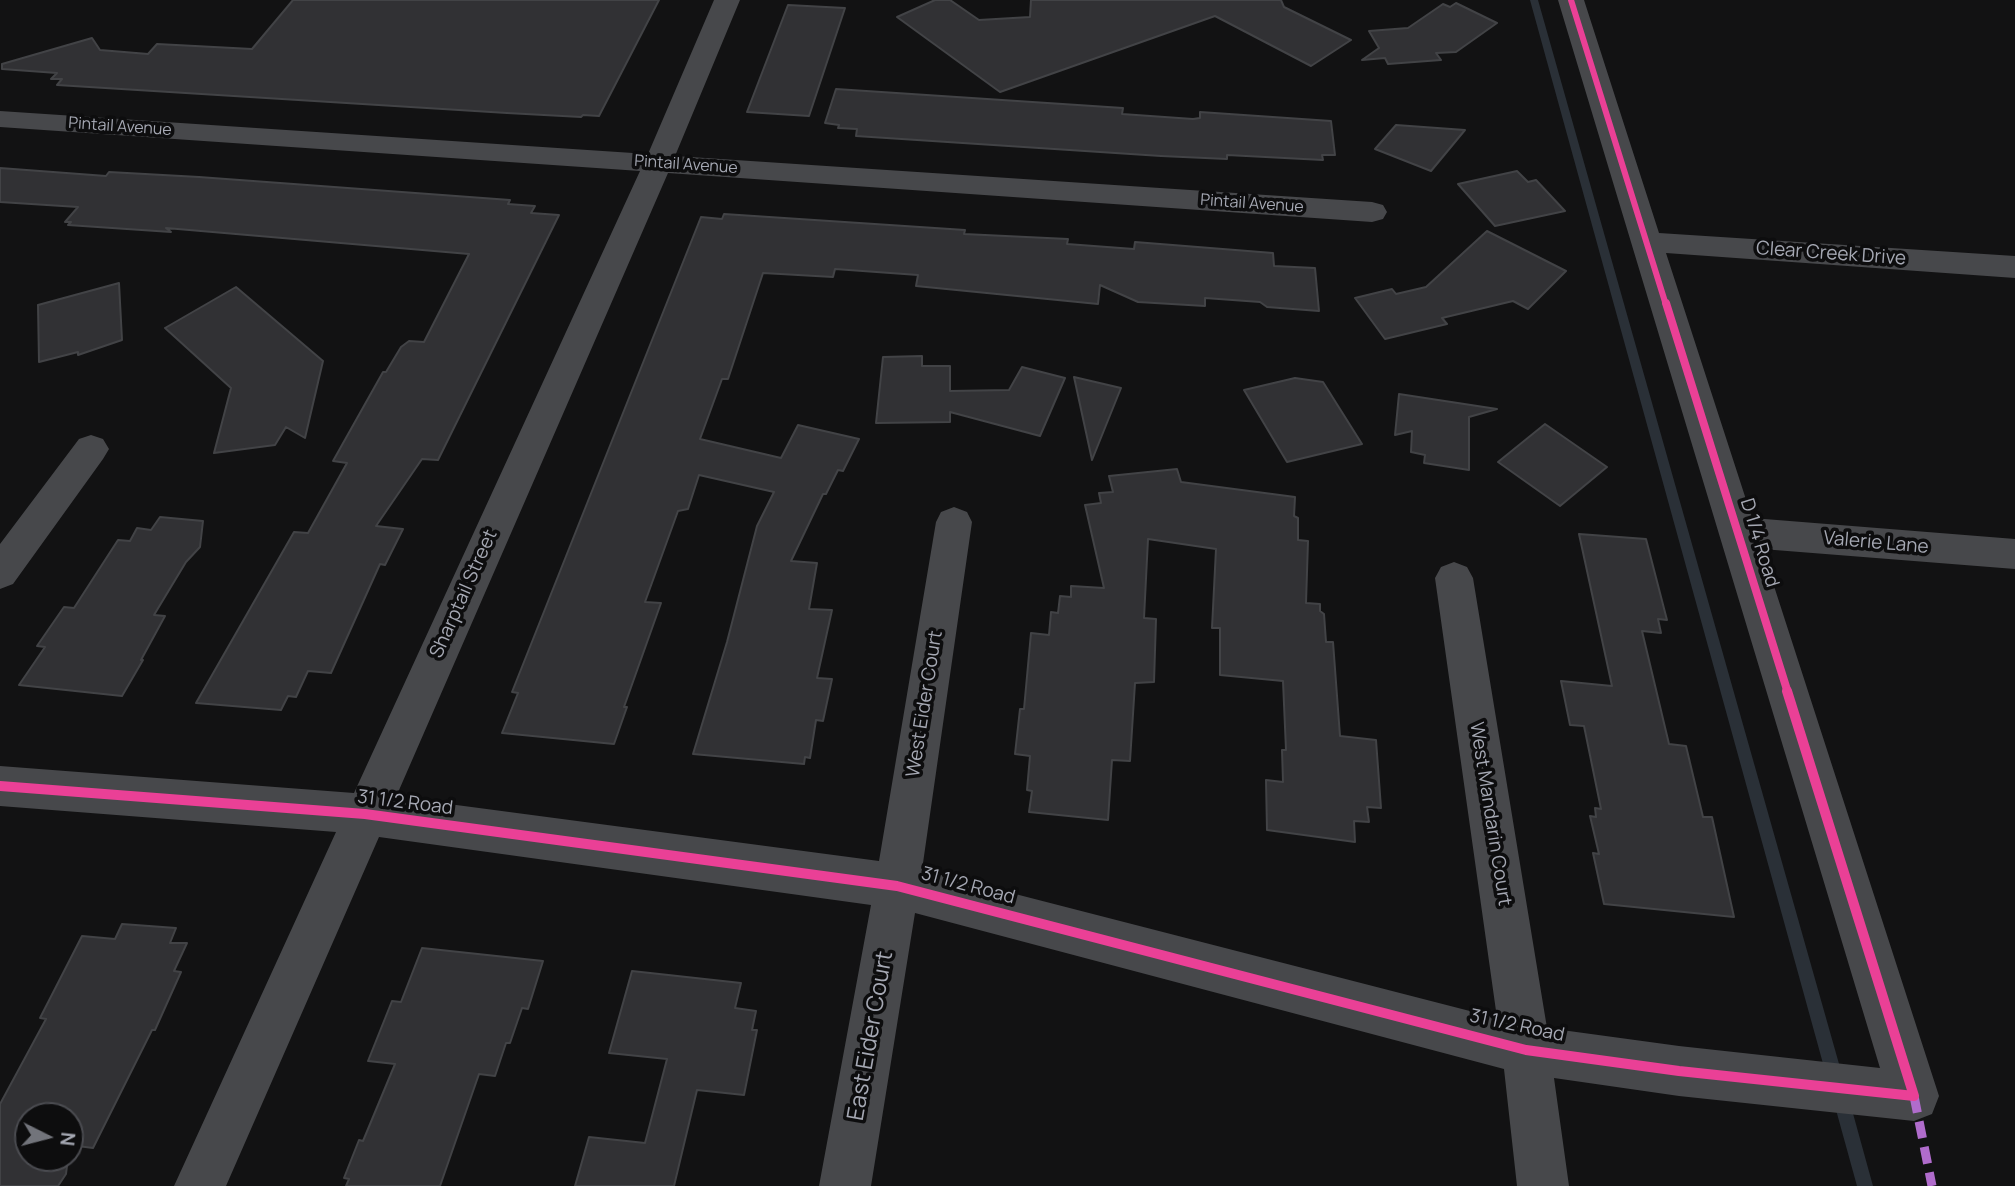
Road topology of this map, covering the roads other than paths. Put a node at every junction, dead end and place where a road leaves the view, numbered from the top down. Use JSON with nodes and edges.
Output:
{"nodes":[{"id":1,"x":727,"y":0,"type":"edge"},
{"id":2,"x":1571,"y":0,"type":"edge"},
{"id":3,"x":0,"y":120,"type":"edge"},
{"id":4,"x":658,"y":163,"type":"junction"},
{"id":5,"x":1372,"y":212,"type":"dead end"},
{"id":6,"x":1647,"y":242,"type":"junction"},
{"id":7,"x":2015,"y":267,"type":"edge"},
{"id":8,"x":91,"y":449,"type":"dead end"},
{"id":9,"x":954,"y":522,"type":"dead end"},
{"id":10,"x":1738,"y":531,"type":"junction"},
{"id":11,"x":2015,"y":554,"type":"edge"},
{"id":12,"x":0,"y":573,"type":"edge"},
{"id":13,"x":1454,"y":578,"type":"dead end"},
{"id":14,"x":0,"y":786,"type":"edge"},
{"id":15,"x":365,"y":814,"type":"junction"},
{"id":16,"x":897,"y":886,"type":"junction"},
{"id":17,"x":1526,"y":1050,"type":"junction"},
{"id":18,"x":1914,"y":1096,"type":"joint"},
{"id":19,"x":200,"y":1186,"type":"edge"},
{"id":20,"x":845,"y":1186,"type":"edge"},
{"id":21,"x":1543,"y":1186,"type":"edge"}],
"edges":[{"from":1,"to":4,"type":"street","name":"Sharptail Street"},
{"from":2,"to":6,"type":"street","name":"D 1/4 Road"},
{"from":3,"to":4,"type":"street","name":"Pintail Avenue"},
{"from":4,"to":5,"type":"street","name":"Pintail Avenue"},
{"from":4,"to":15,"type":"street","name":"Sharptail Street"},
{"from":6,"to":7,"type":"street","name":"Clear Creek Drive"},
{"from":6,"to":10,"type":"street","name":"D 1/4 Road"},
{"from":8,"to":12,"type":"street"},
{"from":9,"to":16,"type":"street","name":"West Eider Court"},
{"from":10,"to":11,"type":"street","name":"Valerie Lane"},
{"from":10,"to":18,"type":"street","name":"D 1/4 Road"},
{"from":13,"to":17,"type":"street","name":"West Mandarin Court"},
{"from":14,"to":15,"type":"street","name":"31 1/2 Road"},
{"from":15,"to":16,"type":"street","name":"31 1/2 Road"},
{"from":15,"to":19,"type":"street","name":"Sharptail Street"},
{"from":16,"to":17,"type":"street","name":"31 1/2 Road"},
{"from":16,"to":20,"type":"street","name":"East Eider Court"},
{"from":17,"to":18,"type":"street","name":"31 1/2 Road"},
{"from":17,"to":21,"type":"street","name":"West Mandarin Court"}]}
